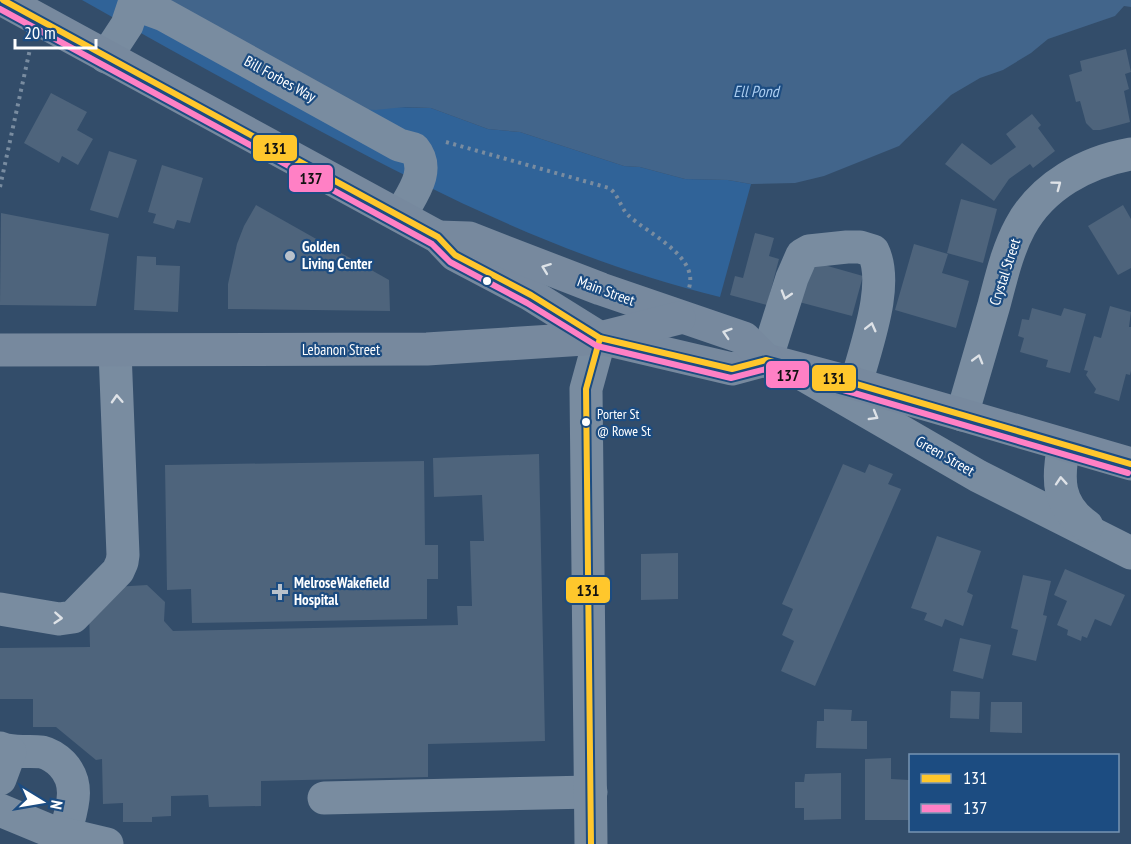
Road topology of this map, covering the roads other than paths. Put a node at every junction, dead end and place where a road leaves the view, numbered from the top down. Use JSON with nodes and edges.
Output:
{"nodes":[{"id":1,"x":3,"y":0,"type":"edge"},
{"id":2,"x":105,"y":57,"type":"junction"},
{"id":3,"x":1131,"y":154,"type":"edge"},
{"id":4,"x":400,"y":216,"type":"junction"},
{"id":5,"x":438,"y":237,"type":"junction"},
{"id":6,"x":684,"y":304,"type":"junction"},
{"id":7,"x":600,"y":338,"type":"junction"},
{"id":8,"x":0,"y":350,"type":"edge"},
{"id":9,"x":115,"y":351,"type":"junction"},
{"id":10,"x":777,"y":363,"type":"junction"},
{"id":11,"x":856,"y":384,"type":"junction"},
{"id":12,"x":962,"y":415,"type":"junction"},
{"id":13,"x":1064,"y":445,"type":"junction"},
{"id":14,"x":1131,"y":464,"type":"edge"},
{"id":15,"x":1118,"y":546,"type":"edge"},
{"id":16,"x":0,"y":609,"type":"edge"},
{"id":17,"x":3,"y":760,"type":"edge"},
{"id":18,"x":591,"y":792,"type":"junction"},
{"id":19,"x":324,"y":798,"type":"dead end"},
{"id":20,"x":0,"y":810,"type":"edge"},
{"id":21,"x":64,"y":834,"type":"junction"},
{"id":22,"x":107,"y":844,"type":"edge"},
{"id":23,"x":591,"y":844,"type":"edge"}],
"edges":[{"from":1,"to":2,"type":"main road","name":"Main Street"},
{"from":2,"to":4,"type":"main road","name":"Main Street"},
{"from":2,"to":4,"type":"street","name":"Bill Forbes Way"},
{"from":12,"to":3,"type":"street","name":"Crystal Street","one_way":true},
{"from":4,"to":5,"type":"main road","name":"Main Street"},
{"from":6,"to":5,"type":"main road","name":"Main Street","one_way":true},
{"from":5,"to":7,"type":"main road","name":"Main Street"},
{"from":6,"to":7,"type":"main road","name":"Lebanon Street"},
{"from":10,"to":6,"type":"main road","name":"Main Street","one_way":true},
{"from":7,"to":9,"type":"main road","name":"Lebanon Street"},
{"from":7,"to":10,"type":"main road","name":"Main Street"},
{"from":7,"to":18,"type":"street"},
{"from":8,"to":9,"type":"main road","name":"Lebanon Street"},
{"from":16,"to":9,"type":"street","one_way":true},
{"from":10,"to":11,"type":"main road","name":"Main Street"},
{"from":11,"to":10,"type":"street","one_way":true},
{"from":10,"to":15,"type":"street","name":"Green Street","one_way":true},
{"from":11,"to":12,"type":"main road","name":"Main Street"},
{"from":12,"to":13,"type":"main road","name":"Main Street"},
{"from":13,"to":14,"type":"main road","name":"Main Street"},
{"from":15,"to":13,"type":"street","name":"Green Street","one_way":true},
{"from":17,"to":21,"type":"street"},
{"from":18,"to":19,"type":"street"},
{"from":18,"to":23,"type":"street"},
{"from":20,"to":21,"type":"street"},
{"from":21,"to":22,"type":"street"}]}
